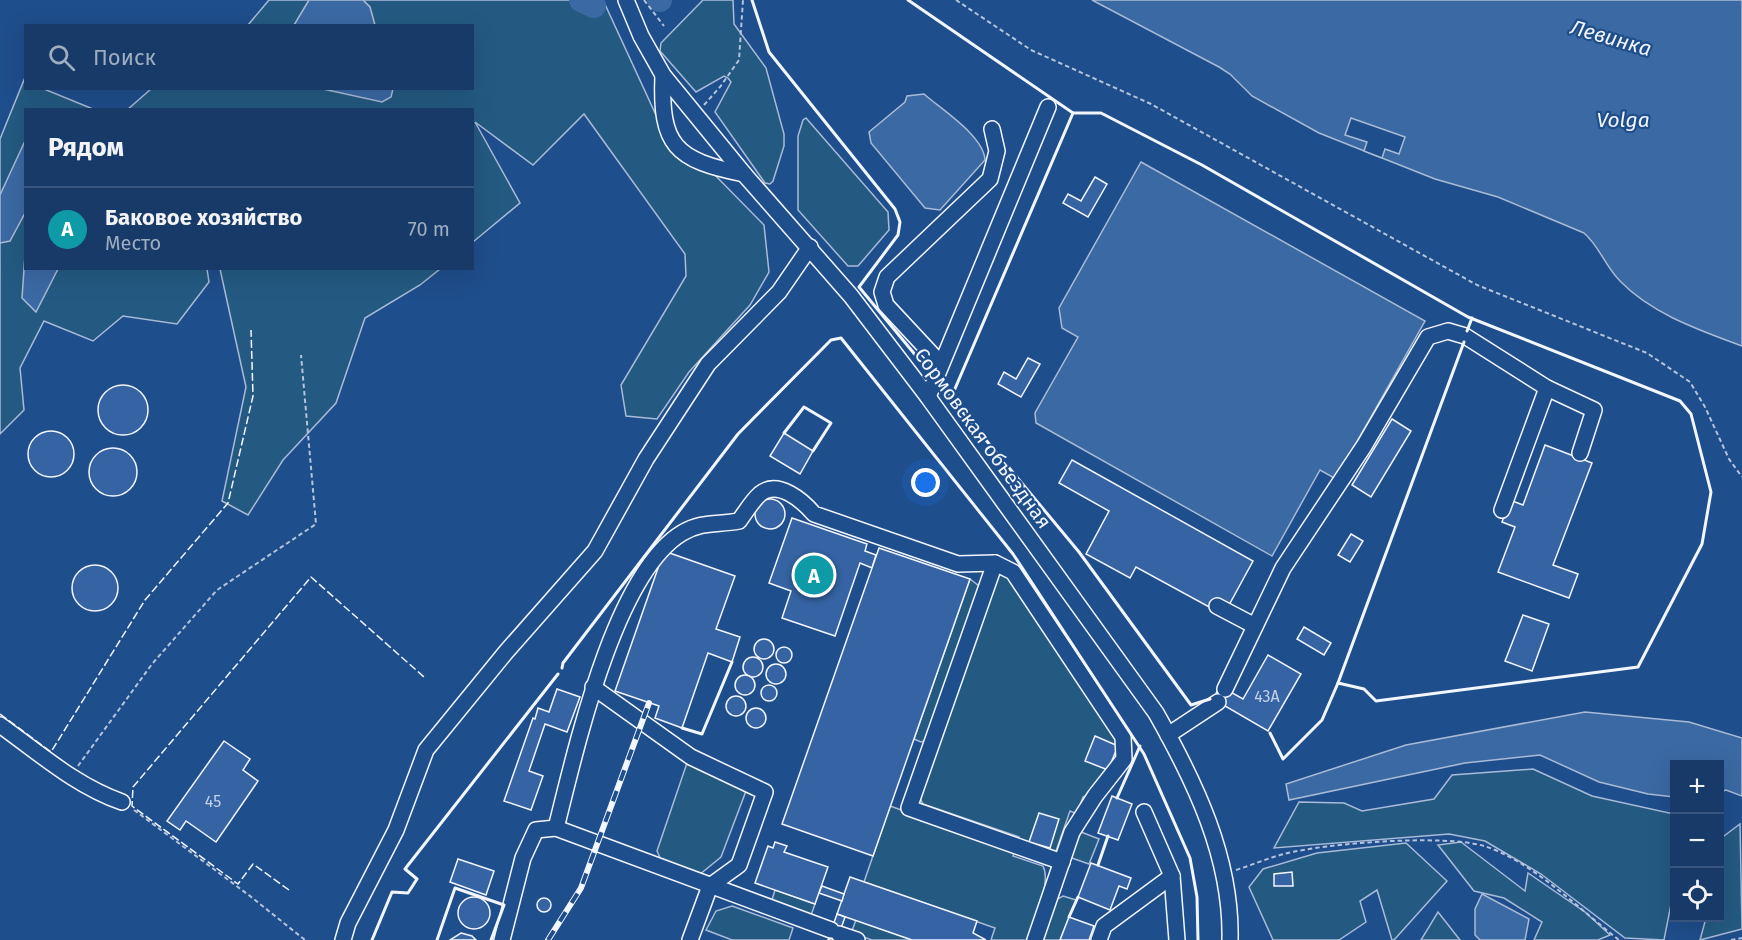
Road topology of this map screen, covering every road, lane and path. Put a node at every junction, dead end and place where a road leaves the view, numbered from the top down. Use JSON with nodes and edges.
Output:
{"nodes":[{"id":1,"x":626,"y":0,"type":"edge"},
{"id":2,"x":644,"y":0,"type":"edge"},
{"id":3,"x":743,"y":0,"type":"edge"},
{"id":4,"x":956,"y":0,"type":"edge"},
{"id":5,"x":664,"y":27,"type":"dead end"},
{"id":6,"x":663,"y":75,"type":"junction"},
{"id":7,"x":1048,"y":107,"type":"dead end"},
{"id":8,"x":695,"y":114,"type":"junction"},
{"id":9,"x":992,"y":129,"type":"dead end"},
{"id":10,"x":744,"y":174,"type":"junction"},
{"id":11,"x":810,"y":247,"type":"junction"},
{"id":12,"x":301,"y":355,"type":"dead end"},
{"id":13,"x":941,"y":364,"type":"junction"},
{"id":14,"x":1547,"y":388,"type":"junction"},
{"id":15,"x":928,"y":397,"type":"junction"},
{"id":16,"x":1580,"y":453,"type":"dead end"},
{"id":17,"x":1742,"y":477,"type":"edge"},
{"id":18,"x":1502,"y":510,"type":"dead end"},
{"id":19,"x":995,"y":562,"type":"junction"},
{"id":20,"x":1217,"y":606,"type":"dead end"},
{"id":21,"x":1255,"y":626,"type":"junction"},
{"id":22,"x":593,"y":687,"type":"junction"},
{"id":23,"x":0,"y":725,"type":"edge"},
{"id":24,"x":1168,"y":735,"type":"junction"},
{"id":25,"x":71,"y":776,"type":"junction"},
{"id":26,"x":122,"y":802,"type":"joint"},
{"id":27,"x":1144,"y":812,"type":"dead end"},
{"id":28,"x":556,"y":828,"type":"junction"},
{"id":29,"x":1062,"y":862,"type":"junction"},
{"id":30,"x":1224,"y":875,"type":"junction"},
{"id":31,"x":1172,"y":876,"type":"junction"},
{"id":32,"x":710,"y":886,"type":"junction"},
{"id":33,"x":1742,"y":938,"type":"edge"},
{"id":34,"x":304,"y":940,"type":"edge"},
{"id":35,"x":343,"y":940,"type":"edge"},
{"id":36,"x":502,"y":940,"type":"edge"},
{"id":37,"x":690,"y":940,"type":"edge"},
{"id":38,"x":857,"y":940,"type":"edge"},
{"id":39,"x":1035,"y":940,"type":"edge"},
{"id":40,"x":1099,"y":940,"type":"edge"},
{"id":41,"x":1177,"y":940,"type":"edge"},
{"id":42,"x":1230,"y":940,"type":"edge"},
{"id":43,"x":1619,"y":940,"type":"edge"},
{"id":44,"x":1731,"y":940,"type":"edge"}],
"edges":[{"from":1,"to":6,"type":"street","name":"Сормовская объездная"},
{"from":2,"to":5,"type":"path"},
{"from":3,"to":8,"type":"path"},
{"from":4,"to":17,"type":"path"},
{"from":6,"to":8,"type":"street","name":"Сормовская объездная"},
{"from":6,"to":10,"type":"street"},
{"from":7,"to":13,"type":"street"},
{"from":8,"to":10,"type":"street","name":"Сормовская объездная"},
{"from":9,"to":13,"type":"street"},
{"from":10,"to":11,"type":"street","name":"Сормовская объездная"},
{"from":11,"to":15,"type":"street","name":"Сормовская объездная"},
{"from":11,"to":35,"type":"street"},
{"from":12,"to":25,"type":"path"},
{"from":13,"to":15,"type":"street"},
{"from":14,"to":16,"type":"street"},
{"from":14,"to":18,"type":"street"},
{"from":14,"to":21,"type":"street"},
{"from":15,"to":24,"type":"street","name":"Сормовская объездная"},
{"from":19,"to":22,"type":"street"},
{"from":19,"to":29,"type":"street"},
{"from":19,"to":29,"type":"street"},
{"from":20,"to":21,"type":"street"},
{"from":21,"to":24,"type":"street"},
{"from":22,"to":28,"type":"street"},
{"from":22,"to":32,"type":"street"},
{"from":23,"to":25,"type":"street"},
{"from":24,"to":30,"type":"street","name":"Сормовская объездная"},
{"from":25,"to":26,"type":"street"},
{"from":26,"to":34,"type":"path"},
{"from":27,"to":31,"type":"street"},
{"from":28,"to":32,"type":"street"},
{"from":28,"to":36,"type":"street"},
{"from":29,"to":39,"type":"street"},
{"from":30,"to":42,"type":"street","name":"Сормовская объездная"},
{"from":30,"to":43,"type":"path"},
{"from":31,"to":40,"type":"street"},
{"from":31,"to":41,"type":"street"},
{"from":32,"to":37,"type":"street"},
{"from":32,"to":38,"type":"street"},
{"from":33,"to":44,"type":"path"}]}
